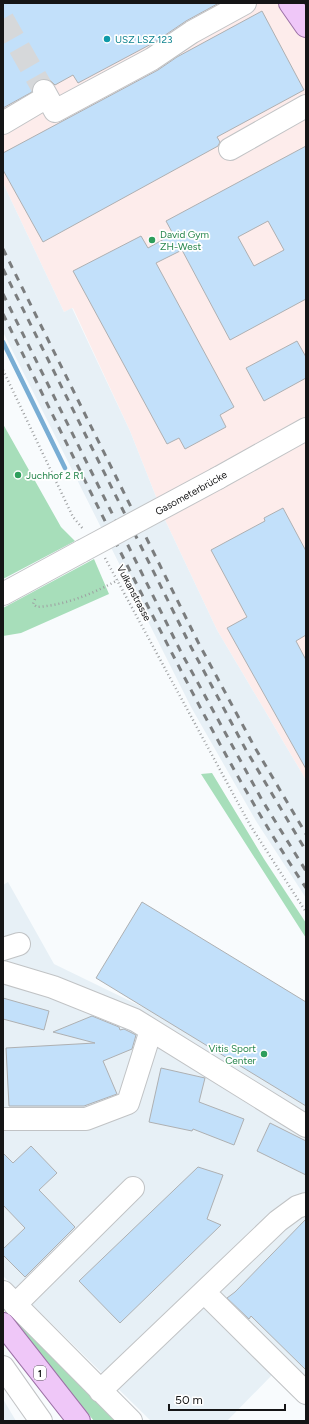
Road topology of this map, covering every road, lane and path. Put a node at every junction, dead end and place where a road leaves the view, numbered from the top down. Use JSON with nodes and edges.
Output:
{"nodes":[{"id":1,"x":245,"y":3,"type":"edge"},
{"id":2,"x":290,"y":3,"type":"edge"},
{"id":3,"x":306,"y":26,"type":"edge"},
{"id":4,"x":306,"y":106,"type":"edge"},
{"id":5,"x":3,"y":123,"type":"edge"},
{"id":6,"x":230,"y":149,"type":"dead end"},
{"id":7,"x":3,"y":370,"type":"edge"},
{"id":8,"x":304,"y":437,"type":"edge"},
{"id":9,"x":90,"y":546,"type":"junction"},
{"id":10,"x":118,"y":580,"type":"junction"},
{"id":11,"x":3,"y":594,"type":"edge"},
{"id":12,"x":38,"y":596,"type":"dead end"},
{"id":13,"x":306,"y":912,"type":"edge"},
{"id":14,"x":3,"y":972,"type":"edge"},
{"id":15,"x":151,"y":1030,"type":"junction"},
{"id":16,"x":3,"y":1119,"type":"edge"},
{"id":17,"x":306,"y":1126,"type":"edge"},
{"id":18,"x":132,"y":1188,"type":"dead end"},
{"id":19,"x":306,"y":1204,"type":"edge"},
{"id":20,"x":204,"y":1292,"type":"junction"},
{"id":21,"x":9,"y":1298,"type":"edge"},
{"id":22,"x":3,"y":1324,"type":"edge"},
{"id":23,"x":3,"y":1367,"type":"edge"},
{"id":24,"x":100,"y":1390,"type":"junction"},
{"id":25,"x":306,"y":1393,"type":"edge"},
{"id":26,"x":41,"y":1421,"type":"edge"},
{"id":27,"x":79,"y":1421,"type":"edge"},
{"id":28,"x":131,"y":1421,"type":"edge"}],
"edges":[{"from":1,"to":5,"type":"street"},
{"from":2,"to":3,"type":"main road"},
{"from":4,"to":6,"type":"street"},
{"from":7,"to":9,"type":"path","name":"Vulkanstrasse"},
{"from":8,"to":9,"type":"street","name":"Gasometerbrücke","bridge":true},
{"from":9,"to":10,"type":"path","name":"Vulkanstrasse"},
{"from":9,"to":11,"type":"street","name":"Gasometerbrücke"},
{"from":10,"to":12,"type":"path"},
{"from":10,"to":13,"type":"path","name":"Vulkanstrasse"},
{"from":14,"to":15,"type":"street"},
{"from":15,"to":16,"type":"street"},
{"from":15,"to":17,"type":"street"},
{"from":18,"to":21,"type":"street"},
{"from":19,"to":20,"type":"street"},
{"from":20,"to":24,"type":"street"},
{"from":20,"to":25,"type":"street"},
{"from":21,"to":24,"type":"street"},
{"from":22,"to":27,"type":"main road","number":"1"},
{"from":23,"to":26,"type":"street"},
{"from":24,"to":28,"type":"street"}]}
